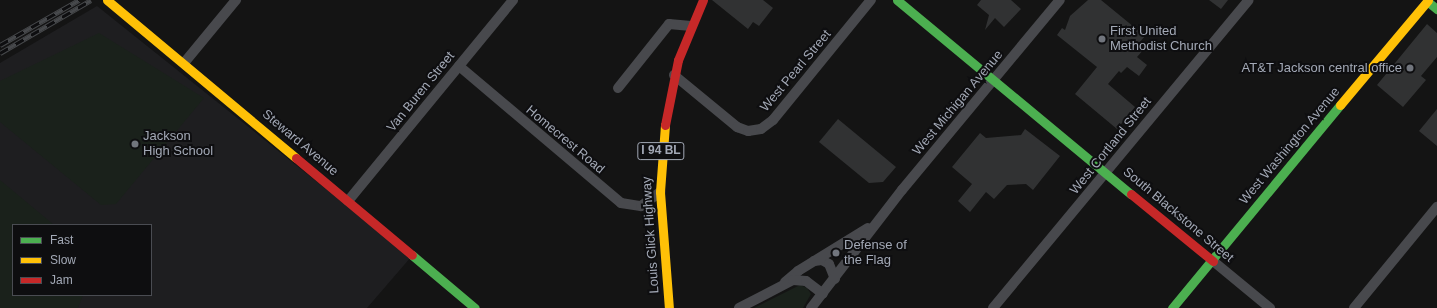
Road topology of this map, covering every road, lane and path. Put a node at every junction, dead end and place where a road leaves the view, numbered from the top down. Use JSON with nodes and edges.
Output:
{"nodes":[{"id":1,"x":107,"y":0,"type":"edge"},
{"id":2,"x":236,"y":0,"type":"edge"},
{"id":3,"x":513,"y":0,"type":"edge"},
{"id":4,"x":703,"y":0,"type":"edge"},
{"id":5,"x":871,"y":0,"type":"edge"},
{"id":6,"x":897,"y":0,"type":"edge"},
{"id":7,"x":1060,"y":0,"type":"edge"},
{"id":8,"x":1249,"y":0,"type":"edge"},
{"id":9,"x":1427,"y":0,"type":"edge"},
{"id":10,"x":1437,"y":9,"type":"edge"},
{"id":11,"x":691,"y":26,"type":"junction"},
{"id":12,"x":184,"y":63,"type":"junction"},
{"id":13,"x":459,"y":66,"type":"junction"},
{"id":14,"x":674,"y":75,"type":"junction"},
{"id":15,"x":995,"y":81,"type":"junction"},
{"id":16,"x":618,"y":88,"type":"dead end"},
{"id":17,"x":1106,"y":173,"type":"junction"},
{"id":18,"x":660,"y":192,"type":"junction"},
{"id":19,"x":348,"y":201,"type":"junction"},
{"id":20,"x":1437,"y":207,"type":"edge"},
{"id":21,"x":876,"y":222,"type":"junction"},
{"id":22,"x":814,"y":261,"type":"junction"},
{"id":23,"x":1213,"y":261,"type":"junction"},
{"id":24,"x":835,"y":279,"type":"junction"},
{"id":25,"x":785,"y":282,"type":"junction"},
{"id":26,"x":823,"y":294,"type":"junction"},
{"id":27,"x":475,"y":308,"type":"edge"},
{"id":28,"x":669,"y":308,"type":"edge"},
{"id":29,"x":738,"y":308,"type":"edge"},
{"id":30,"x":811,"y":308,"type":"edge"},
{"id":31,"x":993,"y":308,"type":"edge"},
{"id":32,"x":1172,"y":308,"type":"edge"},
{"id":33,"x":1270,"y":308,"type":"edge"},
{"id":34,"x":1354,"y":308,"type":"edge"}],
"edges":[{"from":1,"to":12,"type":"main road","name":"Steward Avenue"},
{"from":2,"to":12,"type":"street"},
{"from":3,"to":13,"type":"street","name":"Van Buren Street"},
{"from":4,"to":11,"type":"main road","name":"Louis Glick Highway","number":"I 94 BL"},
{"from":5,"to":14,"type":"street","name":"West Pearl Street"},
{"from":6,"to":15,"type":"main road","name":"South Blackstone Street"},
{"from":7,"to":15,"type":"street","name":"West Michigan Avenue"},
{"from":8,"to":17,"type":"street","name":"West Cortland Street"},
{"from":9,"to":10,"type":"main road"},
{"from":9,"to":23,"type":"main road","name":"West Washington Avenue"},
{"from":11,"to":14,"type":"main road","name":"Louis Glick Highway","number":"I 94 BL"},
{"from":11,"to":16,"type":"street"},
{"from":12,"to":19,"type":"main road","name":"Steward Avenue"},
{"from":13,"to":18,"type":"street","name":"Homecrest Road"},
{"from":13,"to":19,"type":"street","name":"Van Buren Street"},
{"from":14,"to":18,"type":"main road","name":"Louis Glick Highway","number":"I 94 BL"},
{"from":15,"to":17,"type":"main road","name":"South Blackstone Street"},
{"from":15,"to":21,"type":"street","name":"West Michigan Avenue"},
{"from":17,"to":23,"type":"main road","name":"South Blackstone Street"},
{"from":17,"to":31,"type":"street","name":"West Cortland Street"},
{"from":18,"to":28,"type":"main road","name":"Louis Glick Highway","number":"I 94 BL"},
{"from":19,"to":27,"type":"main road","name":"Steward Avenue"},
{"from":20,"to":34,"type":"street"},
{"from":21,"to":22,"type":"street","name":"West Michigan Avenue"},
{"from":21,"to":24,"type":"street","name":"West Michigan Avenue"},
{"from":22,"to":24,"type":"street"},
{"from":22,"to":25,"type":"street","name":"West Michigan Avenue"},
{"from":23,"to":32,"type":"main road","name":"West Washington Avenue"},
{"from":23,"to":33,"type":"street","name":"South Blackstone Street"},
{"from":24,"to":26,"type":"street","name":"West Michigan Avenue"},
{"from":25,"to":26,"type":"street","name":"West Michigan Avenue"},
{"from":25,"to":29,"type":"street","name":"West Michigan Avenue"},
{"from":26,"to":30,"type":"street","name":"West Michigan Avenue"}]}
